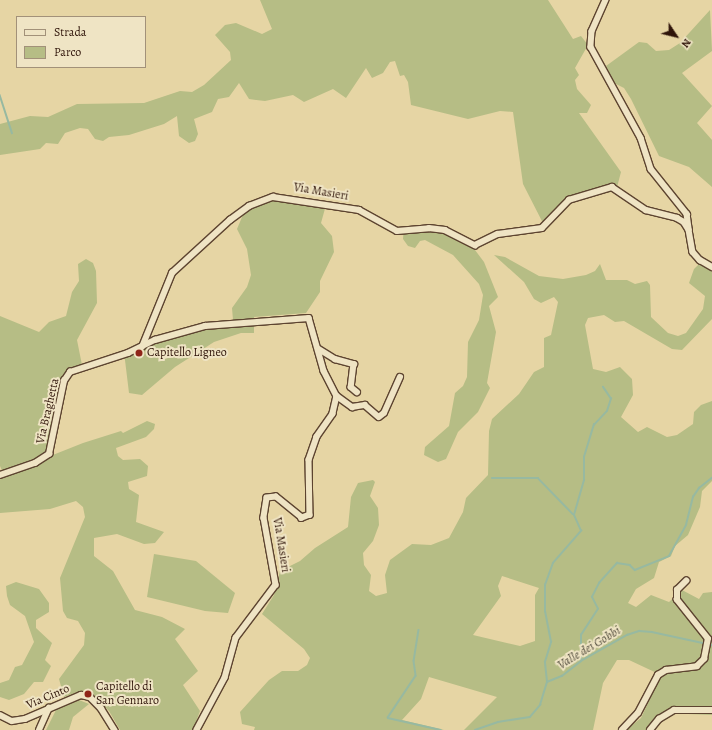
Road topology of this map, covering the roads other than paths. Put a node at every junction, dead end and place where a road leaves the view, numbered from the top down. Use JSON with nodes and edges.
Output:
{"nodes":[{"id":1,"x":606,"y":0,"type":"edge"},
{"id":2,"x":689,"y":230,"type":"junction"},
{"id":3,"x":712,"y":267,"type":"edge"},
{"id":4,"x":142,"y":346,"type":"junction"},
{"id":5,"x":319,"y":349,"type":"junction"},
{"id":6,"x":400,"y":377,"type":"dead end"},
{"id":7,"x":357,"y":392,"type":"dead end"},
{"id":8,"x":337,"y":396,"type":"junction"},
{"id":9,"x":0,"y":475,"type":"edge"},
{"id":10,"x":686,"y":582,"type":"dead end"},
{"id":11,"x":49,"y":708,"type":"junction"},
{"id":12,"x":712,"y":710,"type":"edge"},
{"id":13,"x":0,"y":715,"type":"edge"},
{"id":14,"x":39,"y":730,"type":"edge"},
{"id":15,"x":114,"y":730,"type":"edge"},
{"id":16,"x":197,"y":730,"type":"edge"},
{"id":17,"x":622,"y":730,"type":"edge"},
{"id":18,"x":650,"y":730,"type":"edge"}],
"edges":[{"from":1,"to":2,"type":"street"},
{"from":2,"to":3,"type":"street"},
{"from":2,"to":4,"type":"street","name":"Via Masieri"},
{"from":4,"to":5,"type":"street"},
{"from":4,"to":9,"type":"street","name":"Via Braghetta"},
{"from":5,"to":7,"type":"street"},
{"from":5,"to":8,"type":"street"},
{"from":6,"to":8,"type":"street"},
{"from":8,"to":16,"type":"street","name":"Via Masieri"},
{"from":10,"to":17,"type":"street"},
{"from":11,"to":13,"type":"street","name":"Via Cinto"},
{"from":11,"to":14,"type":"street"},
{"from":11,"to":15,"type":"street","name":"Via Cinto"},
{"from":12,"to":18,"type":"street"}]}
